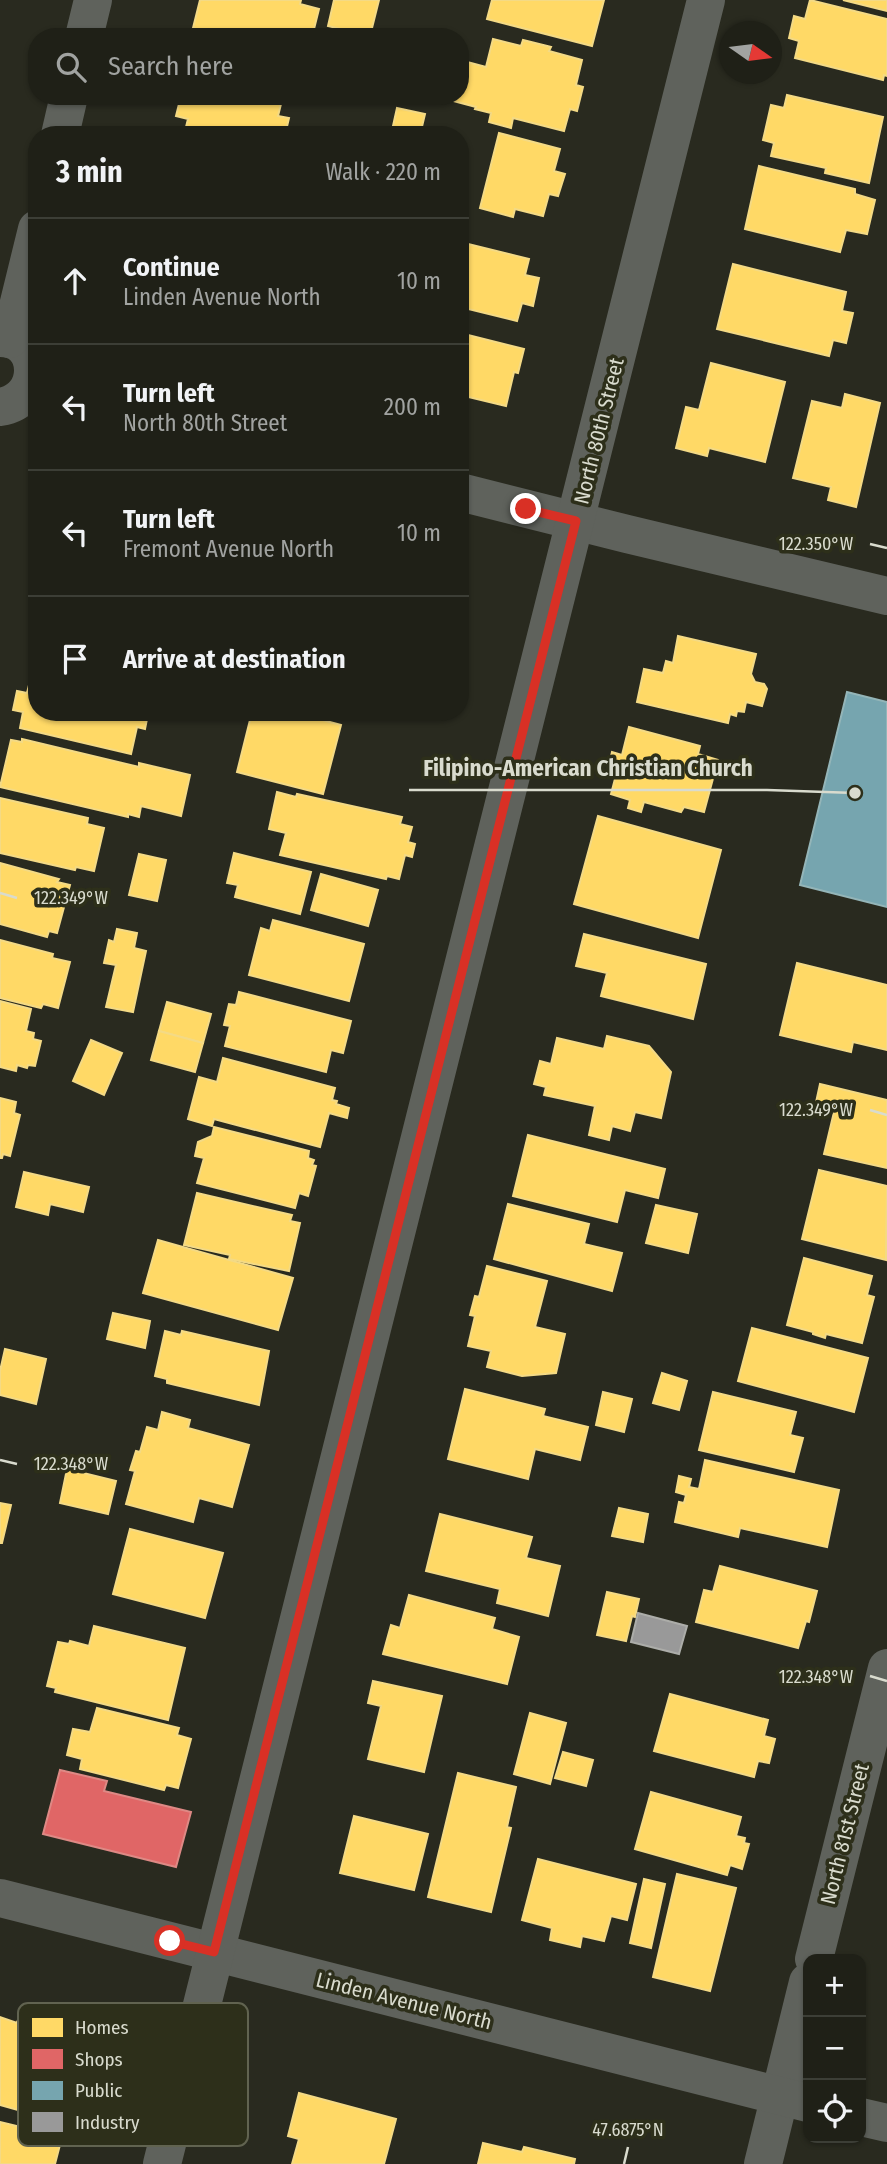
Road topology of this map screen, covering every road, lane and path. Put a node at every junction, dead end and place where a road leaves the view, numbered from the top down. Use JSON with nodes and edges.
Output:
{"nodes":[{"id":1,"x":93,"y":0,"type":"edge"},
{"id":2,"x":706,"y":0,"type":"edge"},
{"id":3,"x":86,"y":28,"type":"edge"},
{"id":4,"x":67,"y":105,"type":"edge"},
{"id":5,"x":62,"y":126,"type":"edge"},
{"id":6,"x":28,"y":260,"type":"edge"},
{"id":7,"x":5,"y":339,"type":"edge"},
{"id":8,"x":28,"y":354,"type":"edge"},
{"id":9,"x":28,"y":391,"type":"edge"},
{"id":10,"x":0,"y":407,"type":"edge"},
{"id":11,"x":469,"y":494,"type":"edge"},
{"id":12,"x":576,"y":521,"type":"junction"},
{"id":13,"x":887,"y":596,"type":"edge"},
{"id":14,"x":887,"y":1668,"type":"edge"},
{"id":15,"x":0,"y":1898,"type":"edge"},
{"id":16,"x":214,"y":1952,"type":"junction"},
{"id":17,"x":815,"y":1954,"type":"edge"},
{"id":18,"x":201,"y":2003,"type":"edge"},
{"id":19,"x":804,"y":2017,"type":"edge"},
{"id":20,"x":794,"y":2100,"type":"edge"},
{"id":21,"x":866,"y":2118,"type":"edge"},
{"id":22,"x":887,"y":2123,"type":"edge"},
{"id":23,"x":166,"y":2146,"type":"edge"},
{"id":24,"x":162,"y":2164,"type":"edge"},
{"id":25,"x":763,"y":2164,"type":"edge"}],
"edges":[{"from":1,"to":3,"type":"street"},
{"from":2,"to":12,"type":"street","name":"North 80th Street"},
{"from":4,"to":5,"type":"street"},
{"from":6,"to":7,"type":"street"},
{"from":7,"to":8,"type":"street"},
{"from":9,"to":10,"type":"street"},
{"from":11,"to":12,"type":"street"},
{"from":12,"to":13,"type":"street"},
{"from":12,"to":16,"type":"street","name":"North 80th Street"},
{"from":14,"to":17,"type":"street","name":"North 81st Street"},
{"from":15,"to":16,"type":"street","name":"Linden Avenue North"},
{"from":16,"to":18,"type":"street","name":"North 80th Street"},
{"from":16,"to":20,"type":"street","name":"Linden Avenue North"},
{"from":19,"to":20,"type":"street"},
{"from":20,"to":25,"type":"street"},
{"from":21,"to":22,"type":"street"},
{"from":23,"to":24,"type":"street","name":"North 80th Street"}]}
